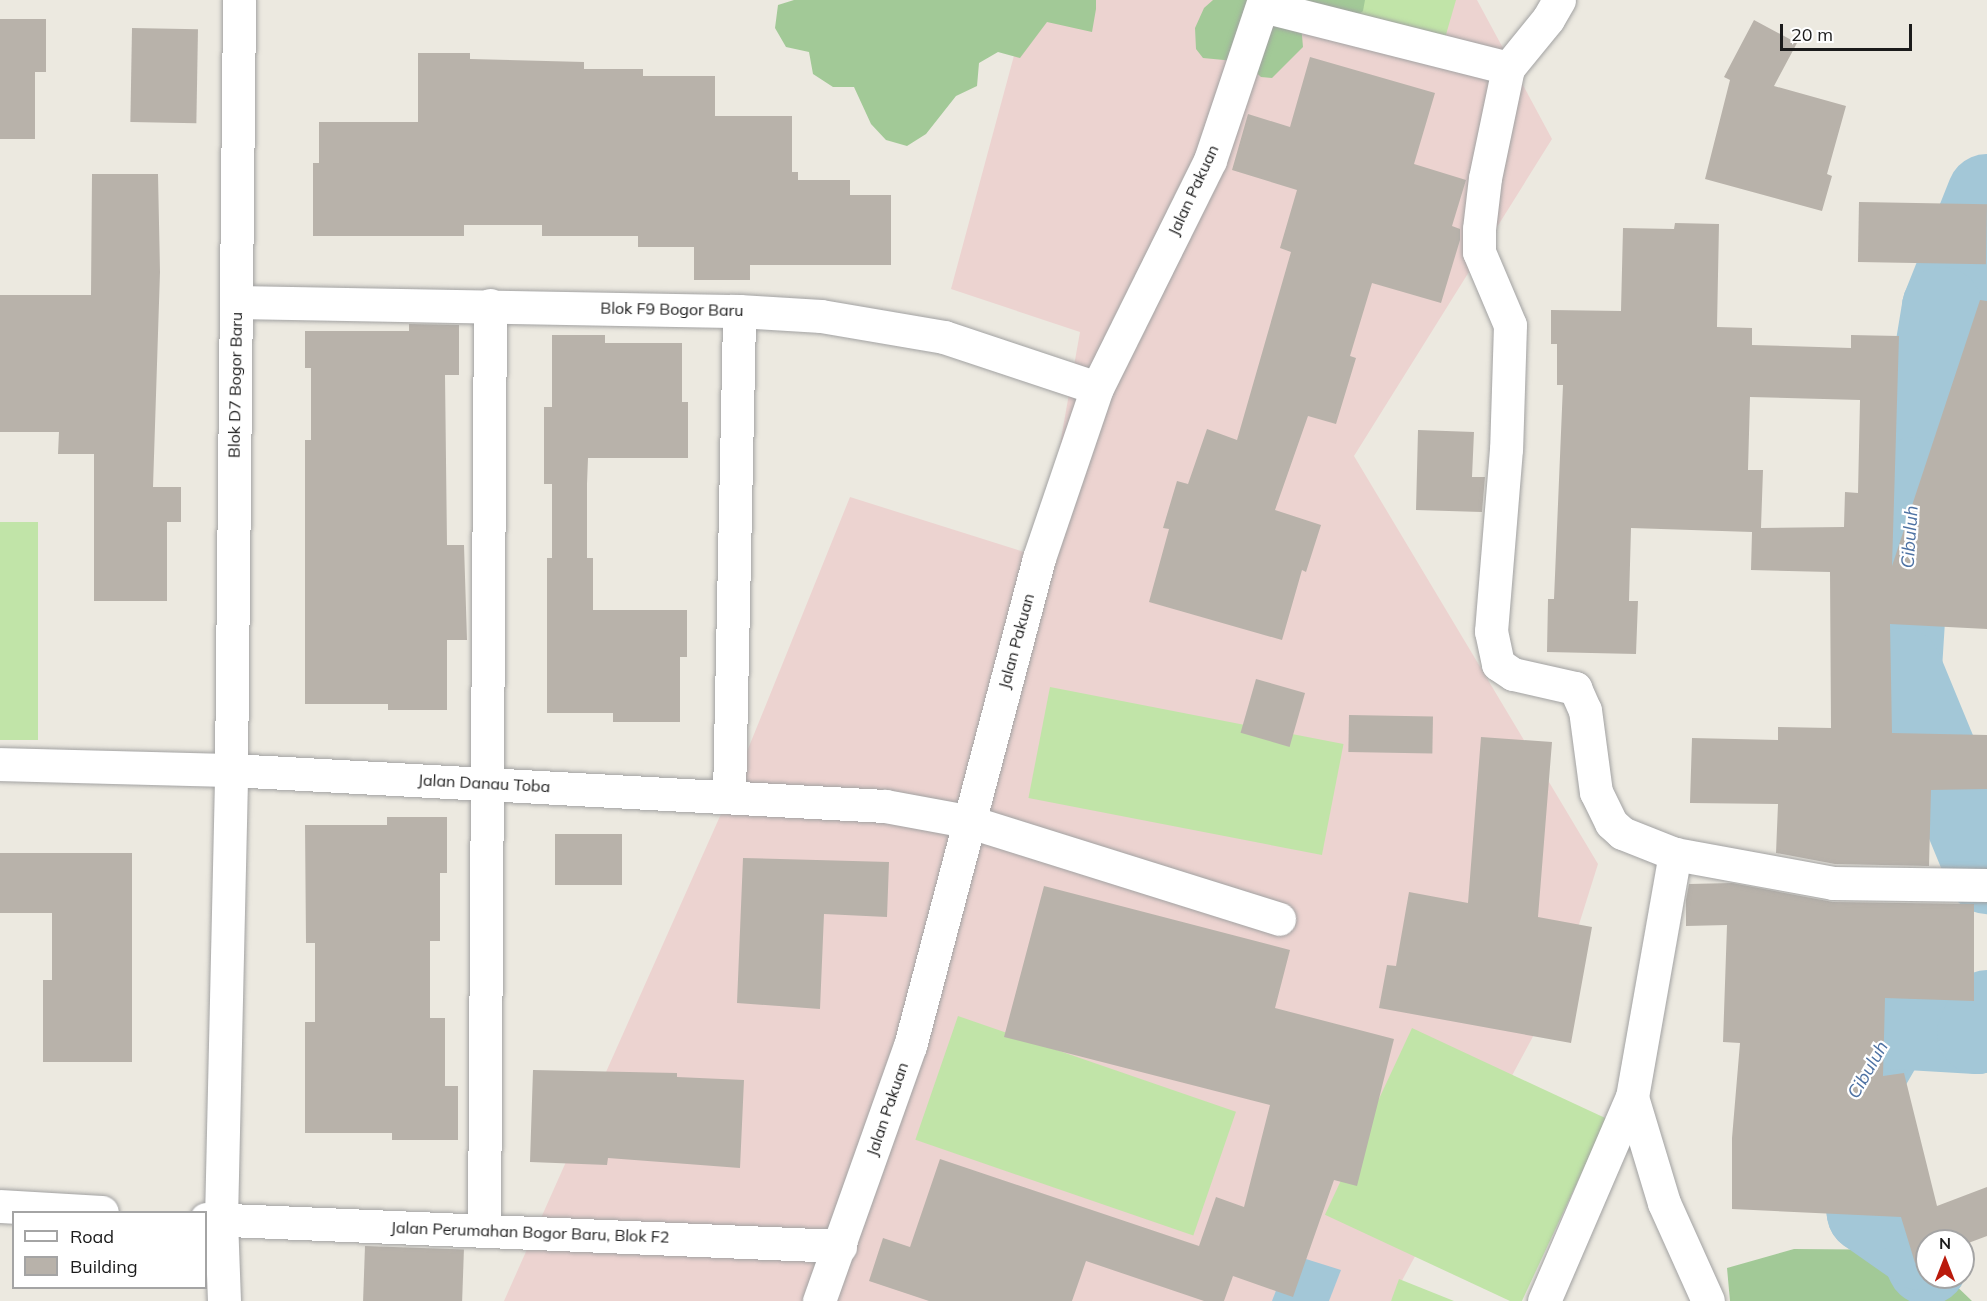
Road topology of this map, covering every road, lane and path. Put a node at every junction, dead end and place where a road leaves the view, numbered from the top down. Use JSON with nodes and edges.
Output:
{"nodes":[{"id":1,"x":239,"y":0,"type":"edge"},
{"id":2,"x":1559,"y":0,"type":"edge"},
{"id":3,"x":1264,"y":3,"type":"edge"},
{"id":4,"x":1508,"y":68,"type":"junction"},
{"id":5,"x":236,"y":302,"type":"junction"},
{"id":6,"x":490,"y":305,"type":"junction"},
{"id":7,"x":740,"y":310,"type":"junction"},
{"id":8,"x":1097,"y":388,"type":"junction"},
{"id":9,"x":0,"y":764,"type":"edge"},
{"id":10,"x":231,"y":770,"type":"junction"},
{"id":11,"x":489,"y":783,"type":"junction"},
{"id":12,"x":729,"y":796,"type":"junction"},
{"id":13,"x":967,"y":821,"type":"junction"},
{"id":14,"x":1675,"y":854,"type":"junction"},
{"id":15,"x":1986,"y":885,"type":"edge"},
{"id":16,"x":1278,"y":918,"type":"dead end"},
{"id":17,"x":1632,"y":1097,"type":"junction"},
{"id":18,"x":0,"y":1206,"type":"edge"},
{"id":19,"x":85,"y":1211,"type":"edge"},
{"id":20,"x":213,"y":1220,"type":"edge"},
{"id":21,"x":483,"y":1230,"type":"junction"},
{"id":22,"x":840,"y":1246,"type":"junction"},
{"id":23,"x":224,"y":1301,"type":"edge"},
{"id":24,"x":819,"y":1301,"type":"edge"},
{"id":25,"x":1544,"y":1301,"type":"edge"},
{"id":26,"x":1708,"y":1301,"type":"edge"}],
"edges":[{"from":1,"to":5,"type":"street","name":"Blok D7 Bogor Baru"},
{"from":2,"to":4,"type":"street"},
{"from":3,"to":4,"type":"street"},
{"from":3,"to":8,"type":"street","name":"Jalan Pakuan"},
{"from":4,"to":14,"type":"street"},
{"from":5,"to":6,"type":"street","name":"Blok F9 Bogor Baru"},
{"from":5,"to":10,"type":"street","name":"Blok D7 Bogor Baru"},
{"from":6,"to":7,"type":"street","name":"Blok F9 Bogor Baru"},
{"from":6,"to":11,"type":"street"},
{"from":7,"to":8,"type":"street","name":"Blok F9 Bogor Baru"},
{"from":7,"to":12,"type":"street"},
{"from":8,"to":13,"type":"street","name":"Jalan Pakuan"},
{"from":9,"to":10,"type":"street","name":"Jalan Danau Toba"},
{"from":10,"to":11,"type":"street","name":"Jalan Danau Toba"},
{"from":10,"to":20,"type":"street","name":"Blok D7 Bogor Baru"},
{"from":11,"to":12,"type":"street","name":"Jalan Danau Toba"},
{"from":11,"to":21,"type":"street"},
{"from":12,"to":13,"type":"street","name":"Jalan Danau Toba"},
{"from":13,"to":16,"type":"street","name":"Jalan Danau Toba"},
{"from":13,"to":22,"type":"street","name":"Jalan Pakuan"},
{"from":14,"to":15,"type":"street"},
{"from":14,"to":17,"type":"street"},
{"from":17,"to":25,"type":"street"},
{"from":17,"to":26,"type":"street"},
{"from":18,"to":19,"type":"street"},
{"from":20,"to":21,"type":"street","name":"Jalan Perumahan Bogor Baru, Blok F2"},
{"from":20,"to":23,"type":"street","name":"Blok D7 Bogor Baru"},
{"from":21,"to":22,"type":"street","name":"Jalan Perumahan Bogor Baru, Blok F2"},
{"from":22,"to":24,"type":"street","name":"Jalan Pakuan"}]}
